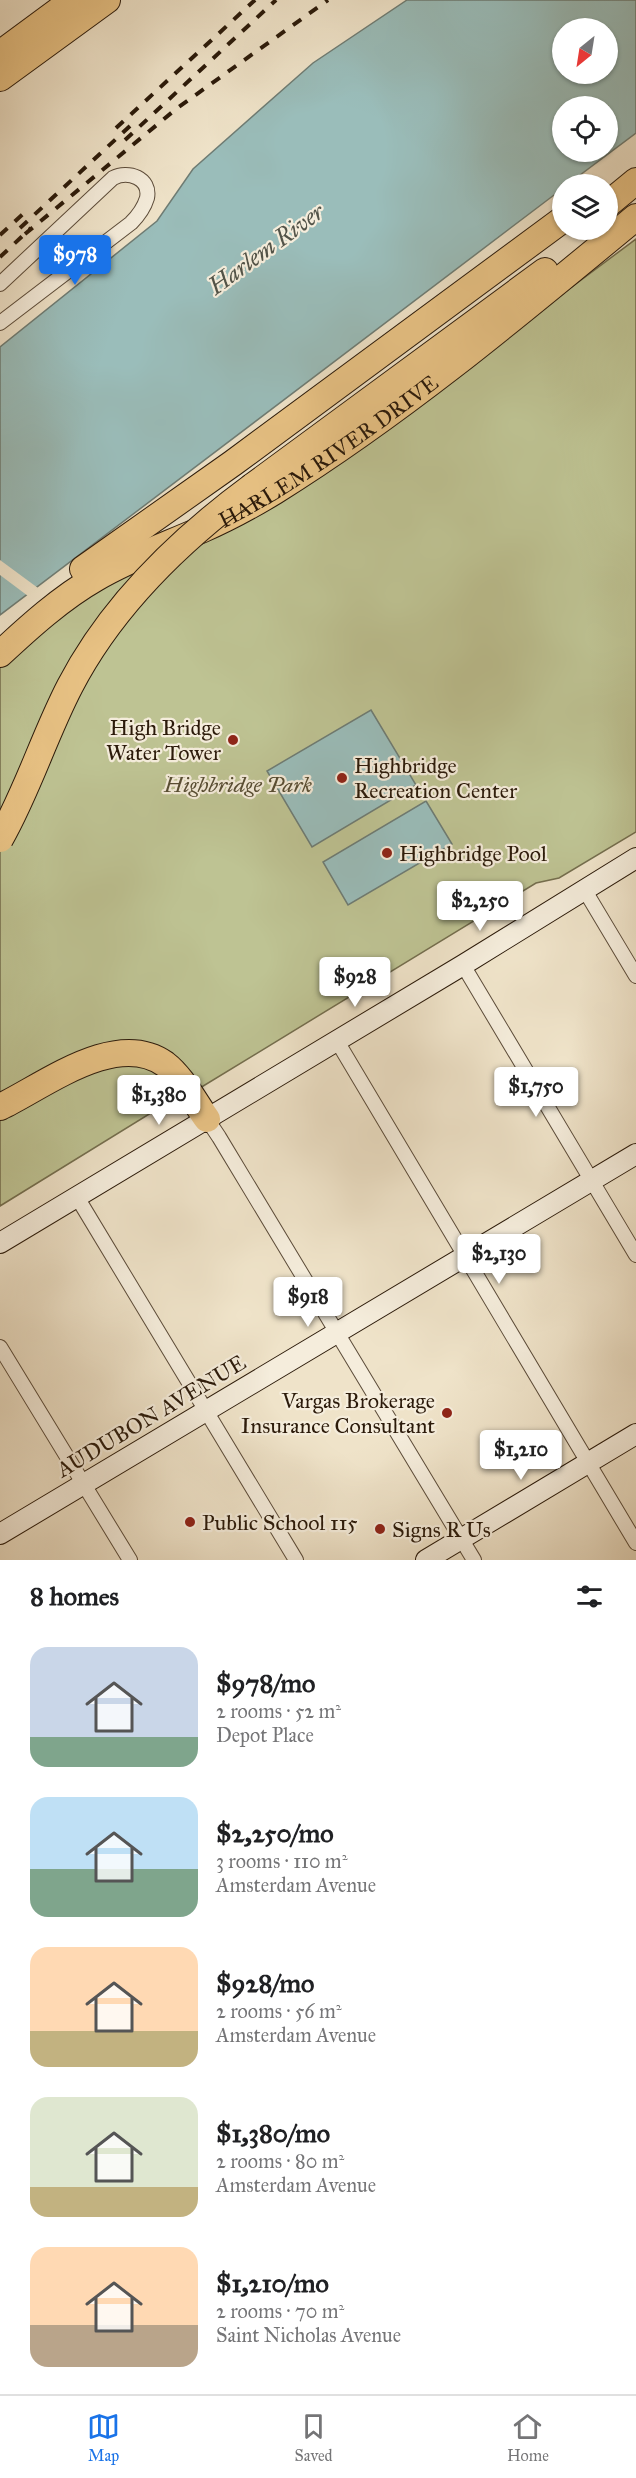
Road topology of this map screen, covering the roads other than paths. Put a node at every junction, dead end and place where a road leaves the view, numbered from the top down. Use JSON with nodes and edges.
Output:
{"nodes":[{"id":1,"x":50,"y":0,"type":"edge"},
{"id":2,"x":90,"y":5,"type":"edge"},
{"id":3,"x":0,"y":36,"type":"edge"},
{"id":4,"x":0,"y":54,"type":"edge"},
{"id":5,"x":0,"y":78,"type":"edge"},
{"id":6,"x":0,"y":96,"type":"edge"},
{"id":7,"x":636,"y":164,"type":"edge"},
{"id":8,"x":618,"y":178,"type":"edge"},
{"id":9,"x":636,"y":181,"type":"edge"},
{"id":10,"x":618,"y":196,"type":"edge"},
{"id":11,"x":636,"y":199,"type":"edge"},
{"id":12,"x":618,"y":214,"type":"edge"},
{"id":13,"x":636,"y":217,"type":"edge"},
{"id":14,"x":552,"y":226,"type":"edge"},
{"id":15,"x":563,"y":240,"type":"edge"},
{"id":16,"x":585,"y":240,"type":"edge"},
{"id":17,"x":0,"y":284,"type":"edge"},
{"id":18,"x":0,"y":323,"type":"edge"},
{"id":19,"x":248,"y":480,"type":"junction"},
{"id":20,"x":0,"y":634,"type":"edge"},
{"id":21,"x":0,"y":654,"type":"edge"},
{"id":22,"x":0,"y":811,"type":"edge"},
{"id":23,"x":0,"y":839,"type":"edge"},
{"id":24,"x":636,"y":858,"type":"edge"},
{"id":25,"x":584,"y":889,"type":"junction"},
{"id":26,"x":463,"y":965,"type":"junction"},
{"id":27,"x":636,"y":976,"type":"edge"},
{"id":28,"x":337,"y":1041,"type":"junction"},
{"id":29,"x":0,"y":1107,"type":"edge"},
{"id":30,"x":207,"y":1119,"type":"junction"},
{"id":31,"x":636,"y":1154,"type":"edge"},
{"id":32,"x":591,"y":1180,"type":"junction"},
{"id":33,"x":77,"y":1197,"type":"junction"},
{"id":34,"x":0,"y":1243,"type":"edge"},
{"id":35,"x":636,"y":1255,"type":"edge"},
{"id":36,"x":464,"y":1257,"type":"junction"},
{"id":37,"x":338,"y":1332,"type":"junction"},
{"id":38,"x":0,"y":1347,"type":"edge"},
{"id":39,"x":206,"y":1411,"type":"junction"},
{"id":40,"x":636,"y":1434,"type":"edge"},
{"id":41,"x":588,"y":1463,"type":"junction"},
{"id":42,"x":85,"y":1484,"type":"junction"},
{"id":43,"x":0,"y":1534,"type":"edge"},
{"id":44,"x":462,"y":1539,"type":"junction"},
{"id":45,"x":636,"y":1543,"type":"edge"},
{"id":46,"x":130,"y":1560,"type":"edge"},
{"id":47,"x":296,"y":1560,"type":"edge"},
{"id":48,"x":426,"y":1560,"type":"edge"},
{"id":49,"x":474,"y":1560,"type":"edge"}],
"edges":[{"from":1,"to":3,"type":"highway"},
{"from":2,"to":4,"type":"highway"},
{"from":2,"to":5,"type":"highway"},
{"from":2,"to":6,"type":"highway"},
{"from":7,"to":8,"type":"highway"},
{"from":9,"to":10,"type":"highway"},
{"from":11,"to":12,"type":"highway"},
{"from":13,"to":21,"type":"highway","name":"HARLEM RIVER DRIVE"},
{"from":14,"to":20,"type":"highway","name":"HARLEM RIVER DRIVE"},
{"from":15,"to":19,"type":"highway"},
{"from":16,"to":19,"type":"highway"},
{"from":17,"to":18,"type":"street"},
{"from":19,"to":22,"type":"highway"},
{"from":19,"to":23,"type":"highway","bridge":true},
{"from":24,"to":25,"type":"main road"},
{"from":25,"to":26,"type":"main road"},
{"from":25,"to":27,"type":"street"},
{"from":26,"to":28,"type":"main road"},
{"from":26,"to":32,"type":"street"},
{"from":28,"to":30,"type":"main road"},
{"from":28,"to":36,"type":"street"},
{"from":29,"to":30,"type":"highway"},
{"from":30,"to":33,"type":"main road"},
{"from":30,"to":37,"type":"street"},
{"from":31,"to":32,"type":"main road","name":"AUDUBON AVENUE"},
{"from":32,"to":35,"type":"street"},
{"from":32,"to":36,"type":"main road","name":"AUDUBON AVENUE"},
{"from":33,"to":34,"type":"main road"},
{"from":33,"to":39,"type":"street"},
{"from":36,"to":37,"type":"main road","name":"AUDUBON AVENUE"},
{"from":36,"to":41,"type":"street"},
{"from":37,"to":39,"type":"main road","name":"AUDUBON AVENUE"},
{"from":37,"to":44,"type":"street"},
{"from":38,"to":42,"type":"street"},
{"from":39,"to":42,"type":"main road","name":"AUDUBON AVENUE"},
{"from":39,"to":47,"type":"street"},
{"from":40,"to":41,"type":"main road"},
{"from":41,"to":44,"type":"main road"},
{"from":41,"to":45,"type":"street"},
{"from":42,"to":43,"type":"main road","name":"AUDUBON AVENUE"},
{"from":42,"to":46,"type":"street"},
{"from":44,"to":48,"type":"main road"},
{"from":44,"to":49,"type":"street"}]}
